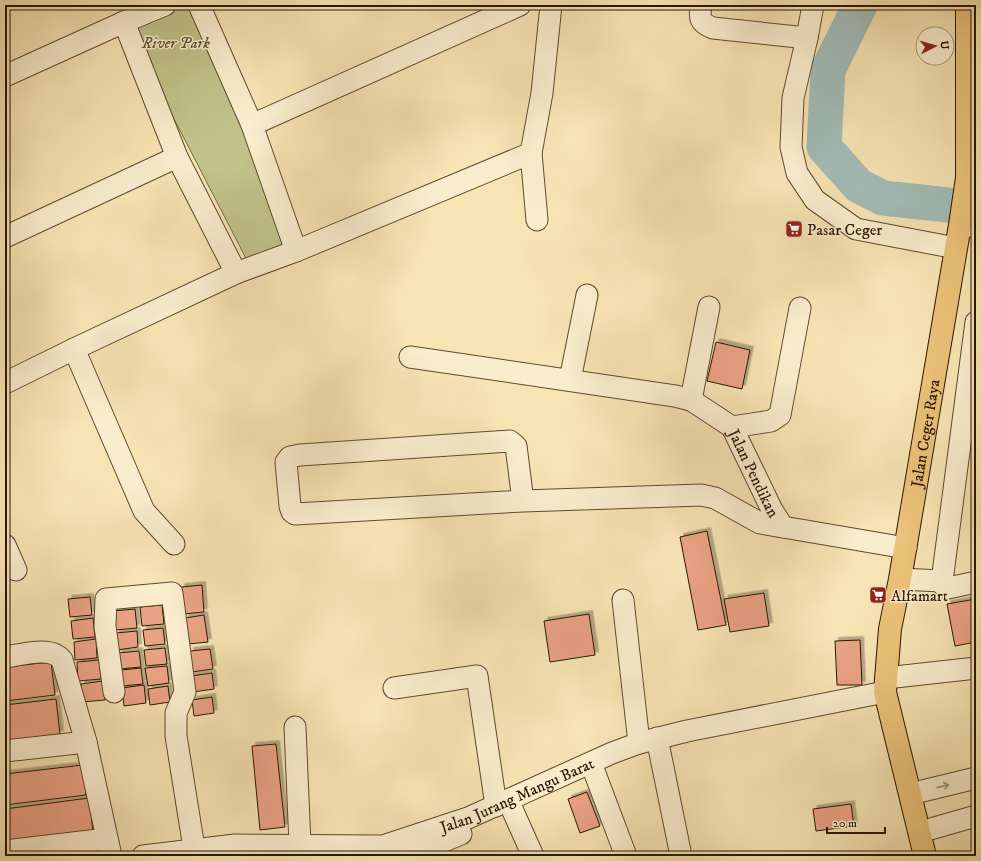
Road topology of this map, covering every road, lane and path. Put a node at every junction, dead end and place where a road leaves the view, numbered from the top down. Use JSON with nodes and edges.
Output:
{"nodes":[{"id":1,"x":199,"y":5,"type":"edge"},
{"id":2,"x":520,"y":5,"type":"edge"},
{"id":3,"x":551,"y":5,"type":"edge"},
{"id":4,"x":701,"y":5,"type":"edge"},
{"id":5,"x":813,"y":5,"type":"edge"},
{"id":6,"x":967,"y":5,"type":"edge"},
{"id":7,"x":161,"y":6,"type":"edge"},
{"id":8,"x":124,"y":22,"type":"junction"},
{"id":9,"x":807,"y":38,"type":"junction"},
{"id":10,"x":5,"y":76,"type":"edge"},
{"id":11,"x":252,"y":125,"type":"junction"},
{"id":12,"x":531,"y":153,"type":"junction"},
{"id":13,"x":177,"y":157,"type":"junction"},
{"id":14,"x":969,"y":180,"type":"edge"},
{"id":15,"x":537,"y":220,"type":"dead end"},
{"id":16,"x":963,"y":231,"type":"edge"},
{"id":17,"x":5,"y":237,"type":"edge"},
{"id":18,"x":296,"y":251,"type":"junction"},
{"id":19,"x":236,"y":273,"type":"junction"},
{"id":20,"x":588,"y":295,"type":"dead end"},
{"id":21,"x":709,"y":307,"type":"dead end"},
{"id":22,"x":800,"y":308,"type":"dead end"},
{"id":23,"x":976,"y":322,"type":"edge"},
{"id":24,"x":74,"y":348,"type":"junction"},
{"id":25,"x":410,"y":357,"type":"dead end"},
{"id":26,"x":570,"y":380,"type":"junction"},
{"id":27,"x":5,"y":383,"type":"edge"},
{"id":28,"x":690,"y":400,"type":"junction"},
{"id":29,"x":732,"y":428,"type":"junction"},
{"id":30,"x":523,"y":501,"type":"junction"},
{"id":31,"x":783,"y":527,"type":"junction"},
{"id":32,"x":174,"y":544,"type":"dead end"},
{"id":33,"x":5,"y":545,"type":"edge"},
{"id":34,"x":906,"y":548,"type":"junction"},
{"id":35,"x":16,"y":570,"type":"dead end"},
{"id":36,"x":900,"y":579,"type":"junction"},
{"id":37,"x":942,"y":581,"type":"junction"},
{"id":38,"x":976,"y":582,"type":"edge"},
{"id":39,"x":623,"y":600,"type":"dead end"},
{"id":40,"x":5,"y":657,"type":"edge"},
{"id":41,"x":976,"y":668,"type":"edge"},
{"id":42,"x":885,"y":685,"type":"junction"},
{"id":43,"x":394,"y":688,"type":"dead end"},
{"id":44,"x":114,"y":692,"type":"dead end"},
{"id":45,"x":295,"y":727,"type":"dead end"},
{"id":46,"x":648,"y":741,"type":"junction"},
{"id":47,"x":86,"y":742,"type":"junction"},
{"id":48,"x":5,"y":751,"type":"edge"},
{"id":49,"x":591,"y":763,"type":"junction"},
{"id":50,"x":976,"y":778,"type":"edge"},
{"id":51,"x":910,"y":794,"type":"junction"},
{"id":52,"x":501,"y":808,"type":"junction"},
{"id":53,"x":976,"y":816,"type":"edge"},
{"id":54,"x":920,"y":832,"type":"junction"},
{"id":55,"x":109,"y":848,"type":"edge"},
{"id":56,"x":194,"y":848,"type":"junction"},
{"id":57,"x":307,"y":849,"type":"edge"},
{"id":58,"x":5,"y":851,"type":"edge"},
{"id":59,"x":221,"y":851,"type":"edge"},
{"id":60,"x":384,"y":851,"type":"edge"},
{"id":61,"x":143,"y":856,"type":"edge"},
{"id":62,"x":408,"y":856,"type":"edge"},
{"id":63,"x":533,"y":856,"type":"edge"},
{"id":64,"x":626,"y":856,"type":"edge"},
{"id":65,"x":681,"y":856,"type":"edge"},
{"id":66,"x":925,"y":856,"type":"edge"}],
"edges":[{"from":1,"to":11,"type":"street"},
{"from":2,"to":11,"type":"street"},
{"from":3,"to":12,"type":"street"},
{"from":4,"to":9,"type":"street"},
{"from":5,"to":9,"type":"street"},
{"from":6,"to":14,"type":"main road","name":"Jalan Ceger Raya"},
{"from":7,"to":8,"type":"street"},
{"from":8,"to":10,"type":"street"},
{"from":8,"to":13,"type":"street"},
{"from":9,"to":16,"type":"street"},
{"from":11,"to":18,"type":"street"},
{"from":12,"to":15,"type":"street"},
{"from":12,"to":18,"type":"street"},
{"from":13,"to":17,"type":"street"},
{"from":13,"to":19,"type":"street"},
{"from":14,"to":16,"type":"main road","name":"Jalan Ceger Raya"},
{"from":16,"to":34,"type":"main road","name":"Jalan Ceger Raya"},
{"from":18,"to":19,"type":"street"},
{"from":19,"to":24,"type":"street"},
{"from":20,"to":26,"type":"street"},
{"from":21,"to":28,"type":"street"},
{"from":22,"to":29,"type":"street","name":"Jalan Pendikan"},
{"from":23,"to":37,"type":"street"},
{"from":24,"to":27,"type":"street"},
{"from":24,"to":32,"type":"street"},
{"from":25,"to":26,"type":"street"},
{"from":26,"to":28,"type":"street"},
{"from":28,"to":29,"type":"street"},
{"from":29,"to":31,"type":"street","name":"Jalan Pendikan"},
{"from":30,"to":30,"type":"street"},
{"from":30,"to":31,"type":"street"},
{"from":31,"to":34,"type":"street","name":"Jalan Pendikan"},
{"from":33,"to":35,"type":"street"},
{"from":34,"to":36,"type":"main road","name":"Jalan Ceger Raya"},
{"from":36,"to":37,"type":"street"},
{"from":36,"to":42,"type":"main road","name":"Jalan Ceger Raya"},
{"from":37,"to":38,"type":"street"},
{"from":39,"to":46,"type":"street"},
{"from":40,"to":47,"type":"street"},
{"from":41,"to":42,"type":"street","name":"Jalan Jurang Mangu Barat"},
{"from":42,"to":46,"type":"street","name":"Jalan Jurang Mangu Barat"},
{"from":42,"to":51,"type":"main road","name":"Jalan Ceger Raya"},
{"from":43,"to":52,"type":"street"},
{"from":44,"to":56,"type":"street"},
{"from":45,"to":57,"type":"street"},
{"from":46,"to":49,"type":"street","name":"Jalan Jurang Mangu Barat"},
{"from":46,"to":65,"type":"street"},
{"from":47,"to":48,"type":"street"},
{"from":47,"to":55,"type":"street"},
{"from":49,"to":52,"type":"street","name":"Jalan Jurang Mangu Barat"},
{"from":49,"to":64,"type":"street"},
{"from":51,"to":50,"type":"street","one_way":true},
{"from":51,"to":54,"type":"main road","name":"Jalan Ceger Raya"},
{"from":52,"to":60,"type":"street","name":"Jalan Jurang Mangu Barat"},
{"from":52,"to":62,"type":"street"},
{"from":52,"to":63,"type":"street"},
{"from":53,"to":54,"type":"street"},
{"from":54,"to":66,"type":"main road","name":"Jalan Ceger Raya"},
{"from":55,"to":58,"type":"street"},
{"from":56,"to":59,"type":"street","name":"Jalan Jurang Mangu Barat"},
{"from":56,"to":61,"type":"street","name":"Jalan Jurang Mangu Barat"},
{"from":57,"to":59,"type":"street","name":"Jalan Jurang Mangu Barat"},
{"from":57,"to":60,"type":"street","name":"Jalan Jurang Mangu Barat"}]}
